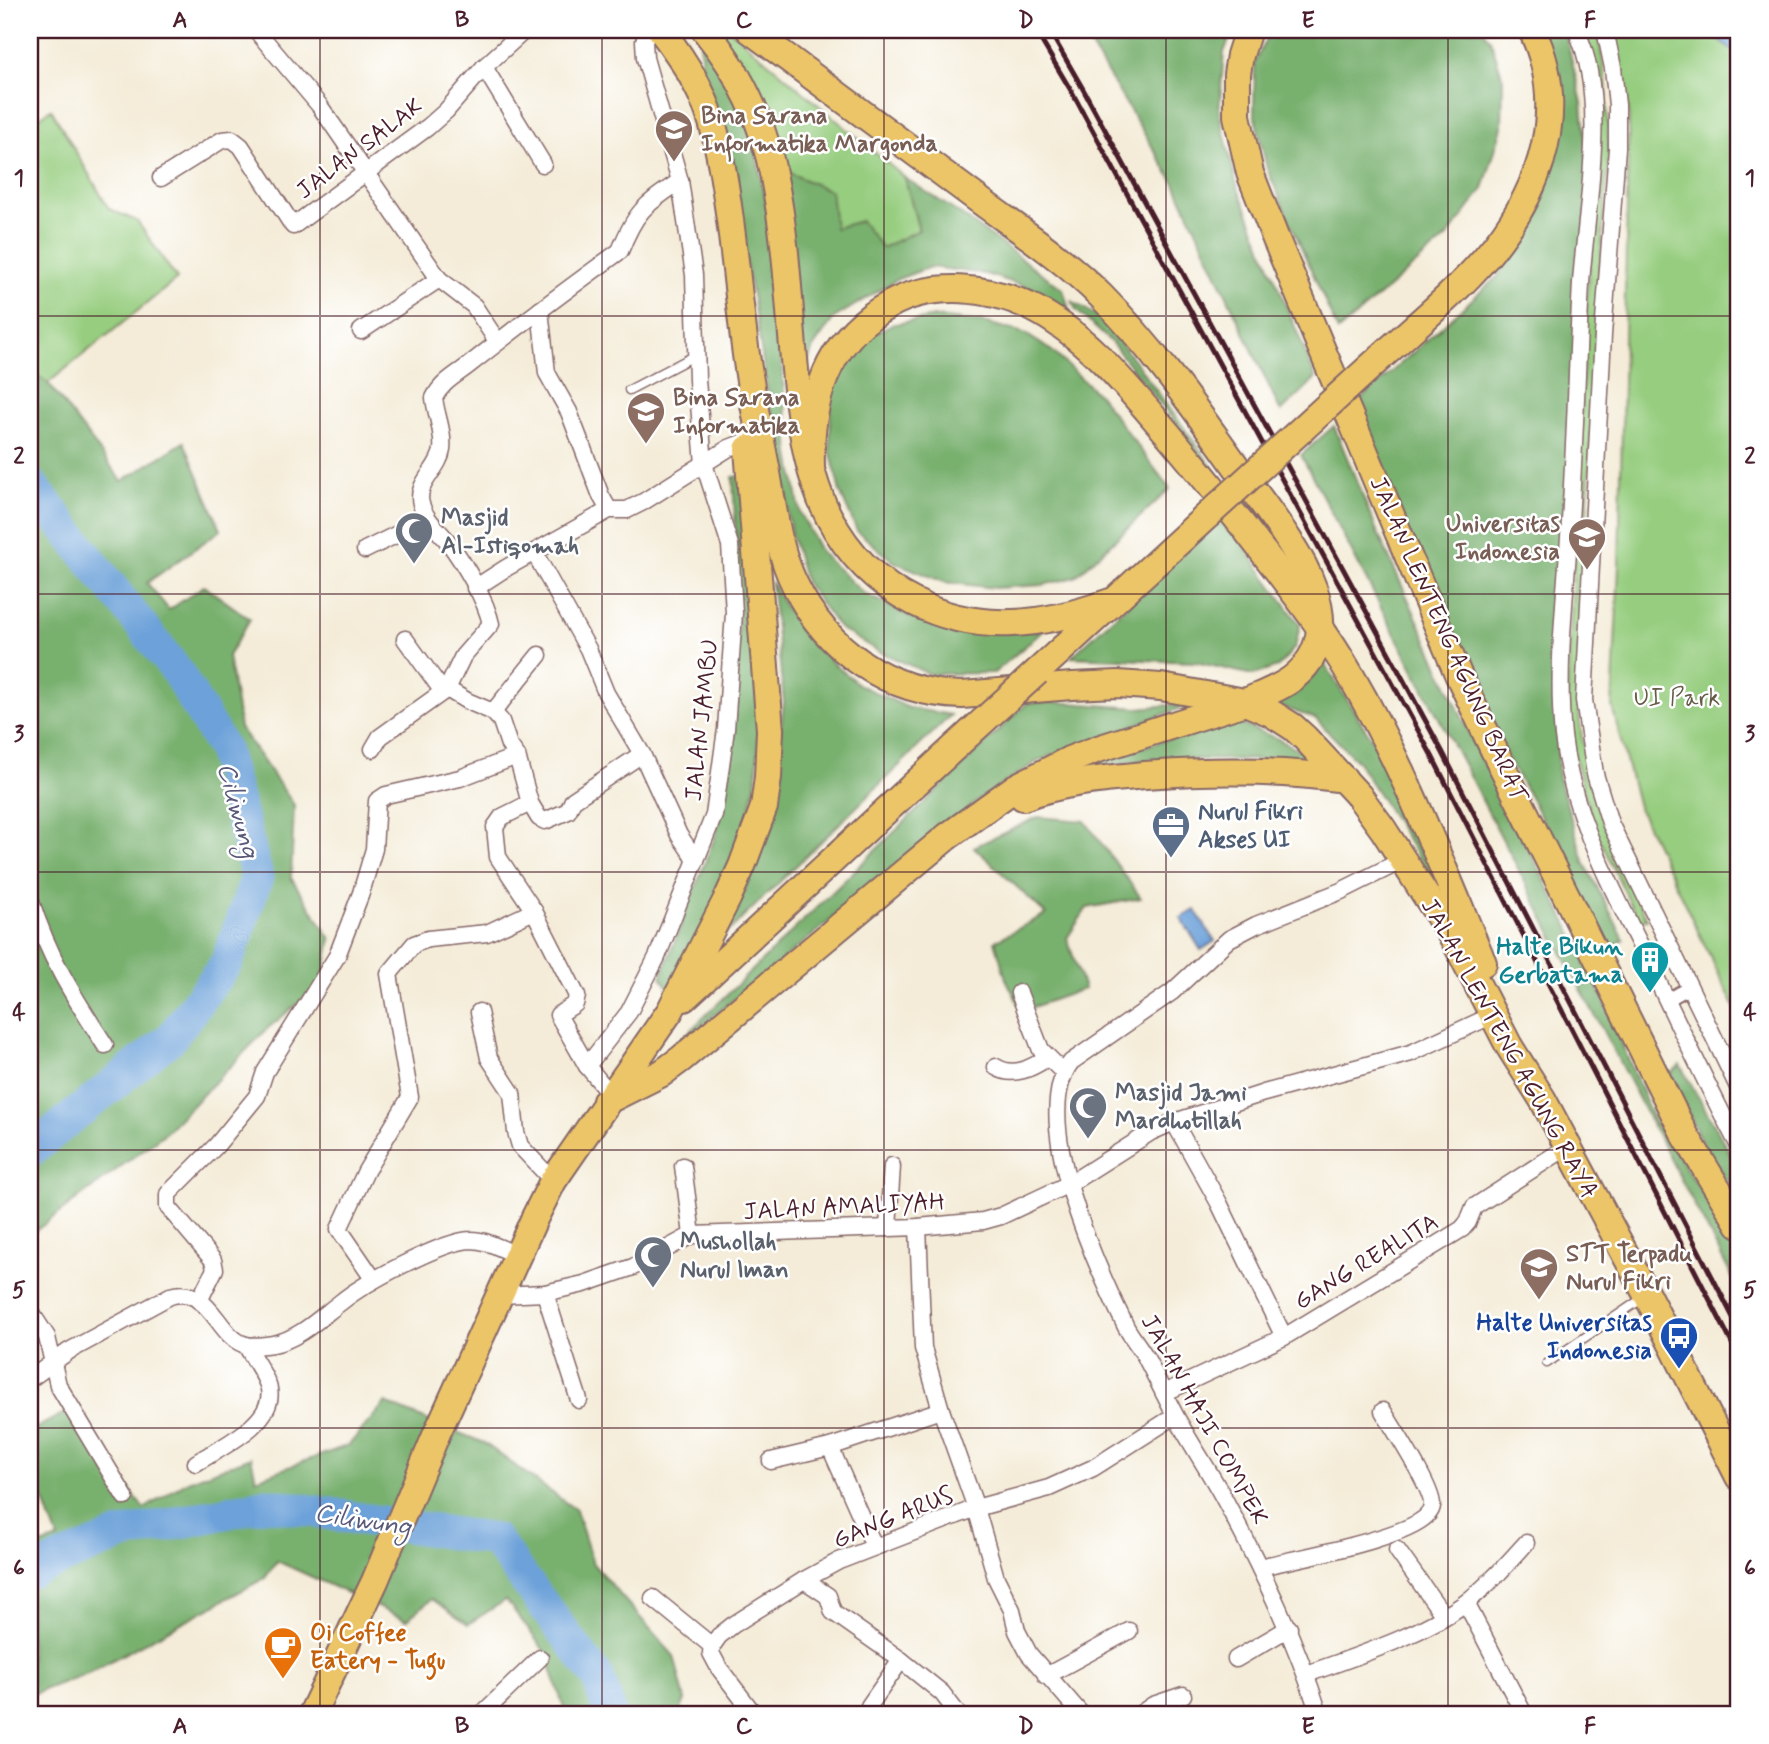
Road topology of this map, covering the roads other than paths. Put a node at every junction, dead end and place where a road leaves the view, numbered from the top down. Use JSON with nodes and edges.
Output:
{"nodes":[{"id":1,"x":256,"y":30,"type":"edge"},
{"id":2,"x":525,"y":30,"type":"edge"},
{"id":3,"x":649,"y":30,"type":"edge"},
{"id":4,"x":661,"y":30,"type":"edge"},
{"id":5,"x":705,"y":30,"type":"edge"},
{"id":6,"x":750,"y":30,"type":"edge"},
{"id":7,"x":1248,"y":30,"type":"edge"},
{"id":8,"x":1532,"y":30,"type":"edge"},
{"id":9,"x":1576,"y":30,"type":"edge"},
{"id":10,"x":1605,"y":30,"type":"edge"},
{"id":11,"x":484,"y":67,"type":"junction"},
{"id":12,"x":543,"y":164,"type":"dead end"},
{"id":13,"x":366,"y":171,"type":"junction"},
{"id":14,"x":160,"y":178,"type":"dead end"},
{"id":15,"x":680,"y":181,"type":"junction"},
{"id":16,"x":439,"y":279,"type":"junction"},
{"id":17,"x":540,"y":310,"type":"junction"},
{"id":18,"x":361,"y":331,"type":"dead end"},
{"id":19,"x":497,"y":341,"type":"junction"},
{"id":20,"x":745,"y":349,"type":"junction"},
{"id":21,"x":696,"y":355,"type":"junction"},
{"id":22,"x":629,"y":390,"type":"dead end"},
{"id":23,"x":747,"y":441,"type":"junction"},
{"id":24,"x":704,"y":464,"type":"junction"},
{"id":25,"x":811,"y":467,"type":"junction"},
{"id":26,"x":609,"y":510,"type":"junction"},
{"id":27,"x":428,"y":519,"type":"junction"},
{"id":28,"x":365,"y":550,"type":"dead end"},
{"id":29,"x":534,"y":552,"type":"junction"},
{"id":30,"x":475,"y":588,"type":"junction"},
{"id":31,"x":1110,"y":602,"type":"junction"},
{"id":32,"x":1320,"y":625,"type":"junction"},
{"id":33,"x":405,"y":639,"type":"dead end"},
{"id":34,"x":540,"y":655,"type":"dead end"},
{"id":35,"x":447,"y":688,"type":"junction"},
{"id":36,"x":1245,"y":702,"type":"junction"},
{"id":37,"x":493,"y":712,"type":"junction"},
{"id":38,"x":373,"y":749,"type":"dead end"},
{"id":39,"x":642,"y":754,"type":"junction"},
{"id":40,"x":517,"y":756,"type":"junction"},
{"id":41,"x":1344,"y":779,"type":"junction"},
{"id":42,"x":530,"y":803,"type":"junction"},
{"id":43,"x":696,"y":860,"type":"junction"},
{"id":44,"x":1403,"y":860,"type":"junction"},
{"id":45,"x":907,"y":869,"type":"junction"},
{"id":46,"x":30,"y":899,"type":"edge"},
{"id":47,"x":534,"y":911,"type":"junction"},
{"id":48,"x":1690,"y":987,"type":"junction"},
{"id":49,"x":1019,"y":993,"type":"dead end"},
{"id":50,"x":1667,"y":1000,"type":"junction"},
{"id":51,"x":670,"y":1011,"type":"junction"},
{"id":52,"x":479,"y":1012,"type":"dead end"},
{"id":53,"x":1493,"y":1015,"type":"junction"},
{"id":54,"x":105,"y":1045,"type":"dead end"},
{"id":55,"x":1047,"y":1058,"type":"junction"},
{"id":56,"x":587,"y":1066,"type":"junction"},
{"id":57,"x":996,"y":1067,"type":"dead end"},
{"id":58,"x":1063,"y":1072,"type":"junction"},
{"id":59,"x":1739,"y":1089,"type":"edge"},
{"id":60,"x":608,"y":1098,"type":"junction"},
{"id":61,"x":1544,"y":1100,"type":"junction"},
{"id":62,"x":1174,"y":1122,"type":"junction"},
{"id":63,"x":1739,"y":1146,"type":"edge"},
{"id":64,"x":1567,"y":1147,"type":"junction"},
{"id":65,"x":683,"y":1166,"type":"dead end"},
{"id":66,"x":892,"y":1166,"type":"dead end"},
{"id":67,"x":553,"y":1181,"type":"junction"},
{"id":68,"x":1069,"y":1184,"type":"junction"},
{"id":69,"x":1739,"y":1224,"type":"edge"},
{"id":70,"x":918,"y":1227,"type":"junction"},
{"id":71,"x":888,"y":1228,"type":"junction"},
{"id":72,"x":692,"y":1235,"type":"junction"},
{"id":73,"x":517,"y":1255,"type":"junction"},
{"id":74,"x":374,"y":1280,"type":"junction"},
{"id":75,"x":545,"y":1293,"type":"junction"},
{"id":76,"x":499,"y":1295,"type":"junction"},
{"id":77,"x":1647,"y":1295,"type":"junction"},
{"id":78,"x":199,"y":1301,"type":"junction"},
{"id":79,"x":30,"y":1311,"type":"edge"},
{"id":80,"x":1284,"y":1337,"type":"junction"},
{"id":81,"x":246,"y":1345,"type":"junction"},
{"id":82,"x":52,"y":1363,"type":"junction"},
{"id":83,"x":1547,"y":1363,"type":"dead end"},
{"id":84,"x":30,"y":1379,"type":"edge"},
{"id":85,"x":1164,"y":1393,"type":"junction"},
{"id":86,"x":579,"y":1400,"type":"dead end"},
{"id":87,"x":941,"y":1410,"type":"junction"},
{"id":88,"x":1383,"y":1411,"type":"dead end"},
{"id":89,"x":1175,"y":1416,"type":"junction"},
{"id":90,"x":830,"y":1447,"type":"junction"},
{"id":91,"x":771,"y":1461,"type":"dead end"},
{"id":92,"x":195,"y":1463,"type":"dead end"},
{"id":93,"x":1739,"y":1477,"type":"edge"},
{"id":94,"x":125,"y":1497,"type":"dead end"},
{"id":95,"x":976,"y":1508,"type":"junction"},
{"id":96,"x":1526,"y":1543,"type":"dead end"},
{"id":97,"x":874,"y":1546,"type":"junction"},
{"id":98,"x":1398,"y":1550,"type":"dead end"},
{"id":99,"x":1260,"y":1567,"type":"junction"},
{"id":100,"x":804,"y":1580,"type":"junction"},
{"id":101,"x":653,"y":1598,"type":"dead end"},
{"id":102,"x":1466,"y":1602,"type":"junction"},
{"id":103,"x":1444,"y":1616,"type":"junction"},
{"id":104,"x":1289,"y":1628,"type":"junction"},
{"id":105,"x":1129,"y":1631,"type":"dead end"},
{"id":106,"x":712,"y":1646,"type":"junction"},
{"id":107,"x":540,"y":1658,"type":"dead end"},
{"id":108,"x":1236,"y":1659,"type":"dead end"},
{"id":109,"x":901,"y":1660,"type":"junction"},
{"id":110,"x":1307,"y":1674,"type":"junction"},
{"id":111,"x":1046,"y":1676,"type":"junction"},
{"id":112,"x":1183,"y":1695,"type":"dead end"},
{"id":113,"x":869,"y":1706,"type":"dead end"},
{"id":114,"x":312,"y":1714,"type":"edge"},
{"id":115,"x":482,"y":1714,"type":"edge"},
{"id":116,"x":754,"y":1714,"type":"edge"},
{"id":117,"x":958,"y":1714,"type":"edge"},
{"id":118,"x":1081,"y":1714,"type":"edge"},
{"id":119,"x":1140,"y":1714,"type":"edge"},
{"id":120,"x":1319,"y":1714,"type":"edge"},
{"id":121,"x":1524,"y":1714,"type":"edge"}],
"edges":[{"from":1,"to":13,"type":"street"},
{"from":2,"to":11,"type":"street","name":"JALAN SALAK"},
{"from":3,"to":15,"type":"street","name":"JALAN JAMBU"},
{"from":4,"to":20,"type":"main road"},
{"from":5,"to":25,"type":"main road"},
{"from":6,"to":32,"type":"main road"},
{"from":7,"to":69,"type":"main road","name":"JALAN LENTENG AGUNG BARAT"},
{"from":8,"to":31,"type":"main road","bridge":true},
{"from":9,"to":50,"type":"street"},
{"from":10,"to":48,"type":"street"},
{"from":11,"to":12,"type":"street"},
{"from":11,"to":13,"type":"street","name":"JALAN SALAK"},
{"from":13,"to":14,"type":"street","name":"JALAN SALAK"},
{"from":13,"to":16,"type":"street"},
{"from":15,"to":17,"type":"street"},
{"from":15,"to":21,"type":"street","name":"JALAN JAMBU"},
{"from":16,"to":18,"type":"street"},
{"from":16,"to":19,"type":"street"},
{"from":17,"to":19,"type":"street"},
{"from":17,"to":26,"type":"street"},
{"from":19,"to":27,"type":"street"},
{"from":20,"to":23,"type":"main road"},
{"from":20,"to":36,"type":"main road","name":"JALAN LENTENG AGUNG RAYA"},
{"from":21,"to":22,"type":"lane"},
{"from":21,"to":24,"type":"street","name":"JALAN JAMBU"},
{"from":23,"to":24,"type":"street"},
{"from":23,"to":51,"type":"main road"},
{"from":24,"to":26,"type":"street"},
{"from":24,"to":43,"type":"street","name":"JALAN JAMBU"},
{"from":25,"to":31,"type":"main road"},
{"from":25,"to":32,"type":"main road"},
{"from":26,"to":29,"type":"street"},
{"from":27,"to":28,"type":"street"},
{"from":27,"to":30,"type":"street"},
{"from":29,"to":30,"type":"street"},
{"from":29,"to":39,"type":"street"},
{"from":30,"to":35,"type":"street"},
{"from":31,"to":51,"type":"main road","bridge":true},
{"from":32,"to":36,"type":"main road"},
{"from":32,"to":61,"type":"main road"},
{"from":33,"to":35,"type":"street"},
{"from":34,"to":37,"type":"street"},
{"from":35,"to":37,"type":"street"},
{"from":35,"to":38,"type":"street"},
{"from":36,"to":41,"type":"main road","name":"JALAN LENTENG AGUNG RAYA"},
{"from":36,"to":45,"type":"main road"},
{"from":37,"to":40,"type":"street"},
{"from":39,"to":42,"type":"street"},
{"from":39,"to":43,"type":"street"},
{"from":40,"to":42,"type":"street"},
{"from":40,"to":78,"type":"street"},
{"from":41,"to":44,"type":"main road","name":"JALAN LENTENG AGUNG RAYA"},
{"from":41,"to":45,"type":"main road"},
{"from":42,"to":47,"type":"street"},
{"from":43,"to":56,"type":"street","name":"JALAN JAMBU"},
{"from":44,"to":53,"type":"main road","name":"JALAN LENTENG AGUNG RAYA"},
{"from":44,"to":58,"type":"street"},
{"from":45,"to":60,"type":"main road"},
{"from":46,"to":54,"type":"street"},
{"from":47,"to":56,"type":"street"},
{"from":47,"to":74,"type":"street"},
{"from":48,"to":50,"type":"street"},
{"from":48,"to":59,"type":"street"},
{"from":49,"to":55,"type":"street"},
{"from":50,"to":63,"type":"street"},
{"from":51,"to":60,"type":"main road"},
{"from":52,"to":67,"type":"street"},
{"from":53,"to":61,"type":"main road","name":"JALAN LENTENG AGUNG RAYA"},
{"from":53,"to":62,"type":"street","name":"JALAN AMALIYAH"},
{"from":55,"to":57,"type":"street"},
{"from":55,"to":58,"type":"street"},
{"from":56,"to":60,"type":"street"},
{"from":58,"to":68,"type":"street","name":"JALAN HAJI COMPEK"},
{"from":60,"to":67,"type":"main road"},
{"from":61,"to":64,"type":"main road","name":"JALAN LENTENG AGUNG RAYA"},
{"from":62,"to":68,"type":"street","name":"JALAN AMALIYAH"},
{"from":62,"to":80,"type":"street","name":"GANG REALITA"},
{"from":64,"to":77,"type":"main road","name":"JALAN LENTENG AGUNG RAYA"},
{"from":64,"to":80,"type":"street","name":"GANG REALITA"},
{"from":65,"to":72,"type":"street"},
{"from":66,"to":71,"type":"street"},
{"from":67,"to":73,"type":"main road"},
{"from":68,"to":70,"type":"street","name":"JALAN AMALIYAH"},
{"from":68,"to":85,"type":"street","name":"JALAN HAJI COMPEK"},
{"from":70,"to":71,"type":"street","name":"JALAN AMALIYAH"},
{"from":70,"to":87,"type":"street"},
{"from":71,"to":72,"type":"street","name":"JALAN AMALIYAH"},
{"from":72,"to":75,"type":"street","name":"JALAN AMALIYAH"},
{"from":73,"to":74,"type":"street"},
{"from":73,"to":76,"type":"main road"},
{"from":74,"to":81,"type":"street"},
{"from":75,"to":76,"type":"street","name":"JALAN AMALIYAH"},
{"from":75,"to":86,"type":"street"},
{"from":76,"to":114,"type":"main road"},
{"from":77,"to":83,"type":"lane"},
{"from":77,"to":93,"type":"main road","name":"JALAN LENTENG AGUNG RAYA"},
{"from":78,"to":81,"type":"street"},
{"from":78,"to":82,"type":"street"},
{"from":79,"to":82,"type":"street"},
{"from":80,"to":85,"type":"street","name":"GANG REALITA"},
{"from":81,"to":92,"type":"street"},
{"from":82,"to":84,"type":"street"},
{"from":82,"to":94,"type":"street"},
{"from":85,"to":89,"type":"street","name":"JALAN HAJI COMPEK"},
{"from":87,"to":90,"type":"street"},
{"from":87,"to":95,"type":"street"},
{"from":88,"to":99,"type":"street"},
{"from":89,"to":95,"type":"street","name":"GANG ARUS"},
{"from":89,"to":99,"type":"street","name":"JALAN HAJI COMPEK"},
{"from":90,"to":91,"type":"street"},
{"from":90,"to":97,"type":"street"},
{"from":95,"to":97,"type":"street","name":"GANG ARUS"},
{"from":95,"to":111,"type":"street"},
{"from":96,"to":102,"type":"street"},
{"from":97,"to":100,"type":"street","name":"GANG ARUS"},
{"from":98,"to":103,"type":"street"},
{"from":99,"to":104,"type":"street","name":"JALAN HAJI COMPEK"},
{"from":100,"to":106,"type":"street","name":"GANG ARUS"},
{"from":100,"to":109,"type":"street"},
{"from":101,"to":106,"type":"street"},
{"from":102,"to":103,"type":"street"},
{"from":102,"to":121,"type":"street"},
{"from":103,"to":110,"type":"street"},
{"from":104,"to":108,"type":"street"},
{"from":104,"to":110,"type":"street","name":"JALAN HAJI COMPEK"},
{"from":105,"to":111,"type":"street"},
{"from":106,"to":116,"type":"street"},
{"from":107,"to":115,"type":"street"},
{"from":109,"to":113,"type":"street"},
{"from":109,"to":117,"type":"street"},
{"from":110,"to":120,"type":"street","name":"JALAN HAJI COMPEK"},
{"from":111,"to":118,"type":"street"},
{"from":112,"to":119,"type":"street"}]}
